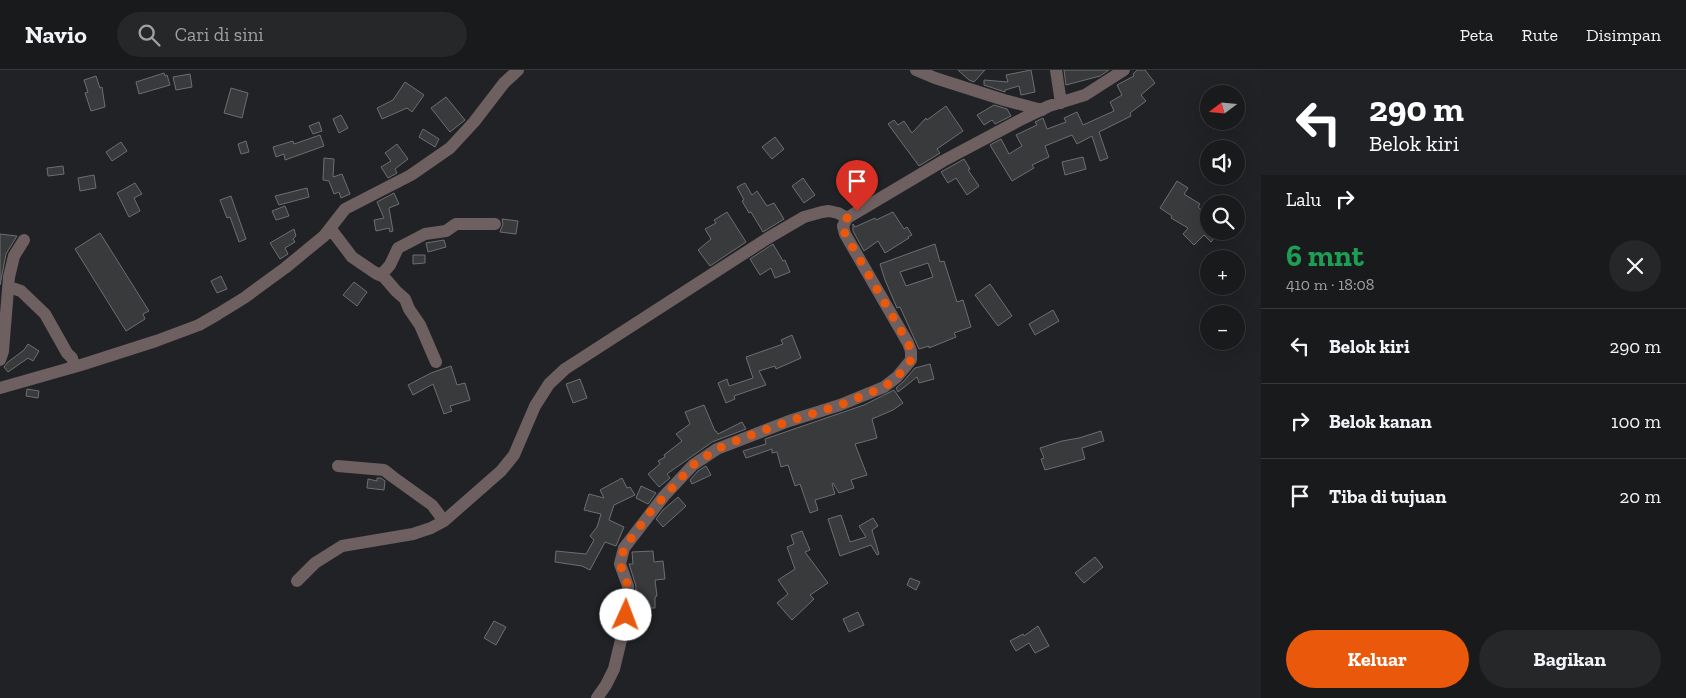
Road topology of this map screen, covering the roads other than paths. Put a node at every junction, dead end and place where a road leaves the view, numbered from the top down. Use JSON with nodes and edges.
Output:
{"nodes":[{"id":1,"x":518,"y":70,"type":"edge"},
{"id":2,"x":916,"y":70,"type":"edge"},
{"id":3,"x":1056,"y":70,"type":"edge"},
{"id":4,"x":1124,"y":70,"type":"edge"},
{"id":5,"x":1110,"y":74,"type":"edge"},
{"id":6,"x":1061,"y":103,"type":"junction"},
{"id":7,"x":1042,"y":110,"type":"junction"},
{"id":8,"x":847,"y":218,"type":"junction"},
{"id":9,"x":495,"y":224,"type":"dead end"},
{"id":10,"x":330,"y":228,"type":"junction"},
{"id":11,"x":24,"y":240,"type":"dead end"},
{"id":12,"x":377,"y":274,"type":"junction"},
{"id":13,"x":9,"y":287,"type":"junction"},
{"id":14,"x":0,"y":360,"type":"edge"},
{"id":15,"x":436,"y":362,"type":"dead end"},
{"id":16,"x":74,"y":367,"type":"junction"},
{"id":17,"x":0,"y":388,"type":"edge"},
{"id":18,"x":338,"y":466,"type":"dead end"},
{"id":19,"x":444,"y":521,"type":"junction"},
{"id":20,"x":297,"y":582,"type":"dead end"},
{"id":21,"x":597,"y":698,"type":"edge"}],
"edges":[{"from":1,"to":10,"type":"street"},
{"from":2,"to":7,"type":"street"},
{"from":3,"to":6,"type":"street"},
{"from":4,"to":5,"type":"street"},
{"from":5,"to":6,"type":"street"},
{"from":6,"to":7,"type":"street"},
{"from":7,"to":8,"type":"street"},
{"from":8,"to":19,"type":"street"},
{"from":8,"to":21,"type":"street"},
{"from":9,"to":12,"type":"street"},
{"from":10,"to":12,"type":"street"},
{"from":10,"to":16,"type":"street"},
{"from":11,"to":13,"type":"street"},
{"from":12,"to":15,"type":"street"},
{"from":13,"to":14,"type":"street"},
{"from":13,"to":16,"type":"street"},
{"from":16,"to":17,"type":"street"},
{"from":18,"to":19,"type":"street"},
{"from":19,"to":20,"type":"street"}]}
